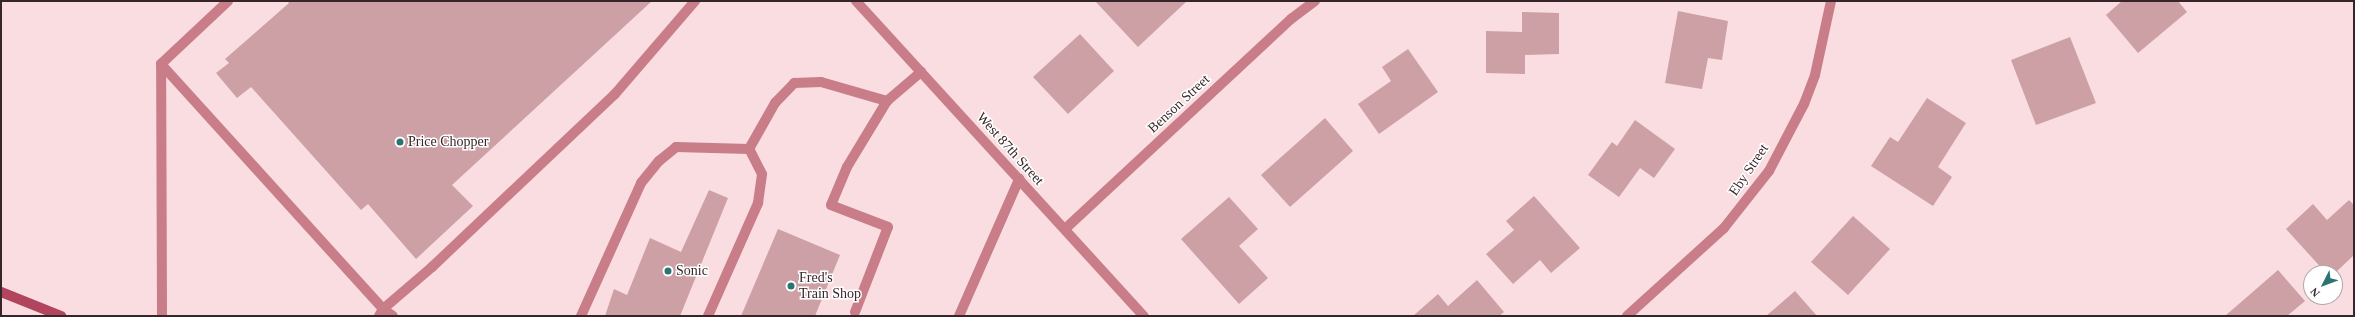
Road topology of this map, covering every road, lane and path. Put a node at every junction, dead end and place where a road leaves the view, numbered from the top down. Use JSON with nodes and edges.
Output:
{"nodes":[{"id":1,"x":228,"y":1,"type":"edge"},
{"id":2,"x":695,"y":1,"type":"edge"},
{"id":3,"x":856,"y":1,"type":"edge"},
{"id":4,"x":1315,"y":1,"type":"edge"},
{"id":5,"x":1831,"y":1,"type":"edge"},
{"id":6,"x":161,"y":64,"type":"junction"},
{"id":7,"x":921,"y":72,"type":"junction"},
{"id":8,"x":887,"y":101,"type":"junction"},
{"id":9,"x":749,"y":149,"type":"junction"},
{"id":10,"x":1019,"y":179,"type":"junction"},
{"id":11,"x":1065,"y":229,"type":"junction"},
{"id":12,"x":1,"y":292,"type":"edge"},
{"id":13,"x":381,"y":312,"type":"edge"},
{"id":14,"x":855,"y":312,"type":"dead end"},
{"id":15,"x":61,"y":316,"type":"edge"},
{"id":16,"x":162,"y":316,"type":"edge"},
{"id":17,"x":393,"y":316,"type":"edge"},
{"id":18,"x":581,"y":316,"type":"edge"},
{"id":19,"x":708,"y":316,"type":"edge"},
{"id":20,"x":959,"y":316,"type":"edge"},
{"id":21,"x":1144,"y":316,"type":"edge"},
{"id":22,"x":1627,"y":316,"type":"edge"}],
"edges":[{"from":1,"to":6,"type":"street"},
{"from":2,"to":13,"type":"street"},
{"from":3,"to":7,"type":"street","name":"West 87th Street"},
{"from":4,"to":11,"type":"street","name":"Benson Street"},
{"from":5,"to":22,"type":"street","name":"Eby Street"},
{"from":6,"to":13,"type":"street"},
{"from":6,"to":16,"type":"street"},
{"from":7,"to":8,"type":"street"},
{"from":7,"to":10,"type":"street","name":"West 87th Street"},
{"from":8,"to":9,"type":"street"},
{"from":8,"to":14,"type":"street"},
{"from":9,"to":18,"type":"street"},
{"from":9,"to":19,"type":"street"},
{"from":10,"to":11,"type":"street","name":"West 87th Street"},
{"from":10,"to":20,"type":"street"},
{"from":11,"to":21,"type":"street","name":"West 87th Street"},
{"from":12,"to":15,"type":"main road"},
{"from":13,"to":17,"type":"street"}]}
